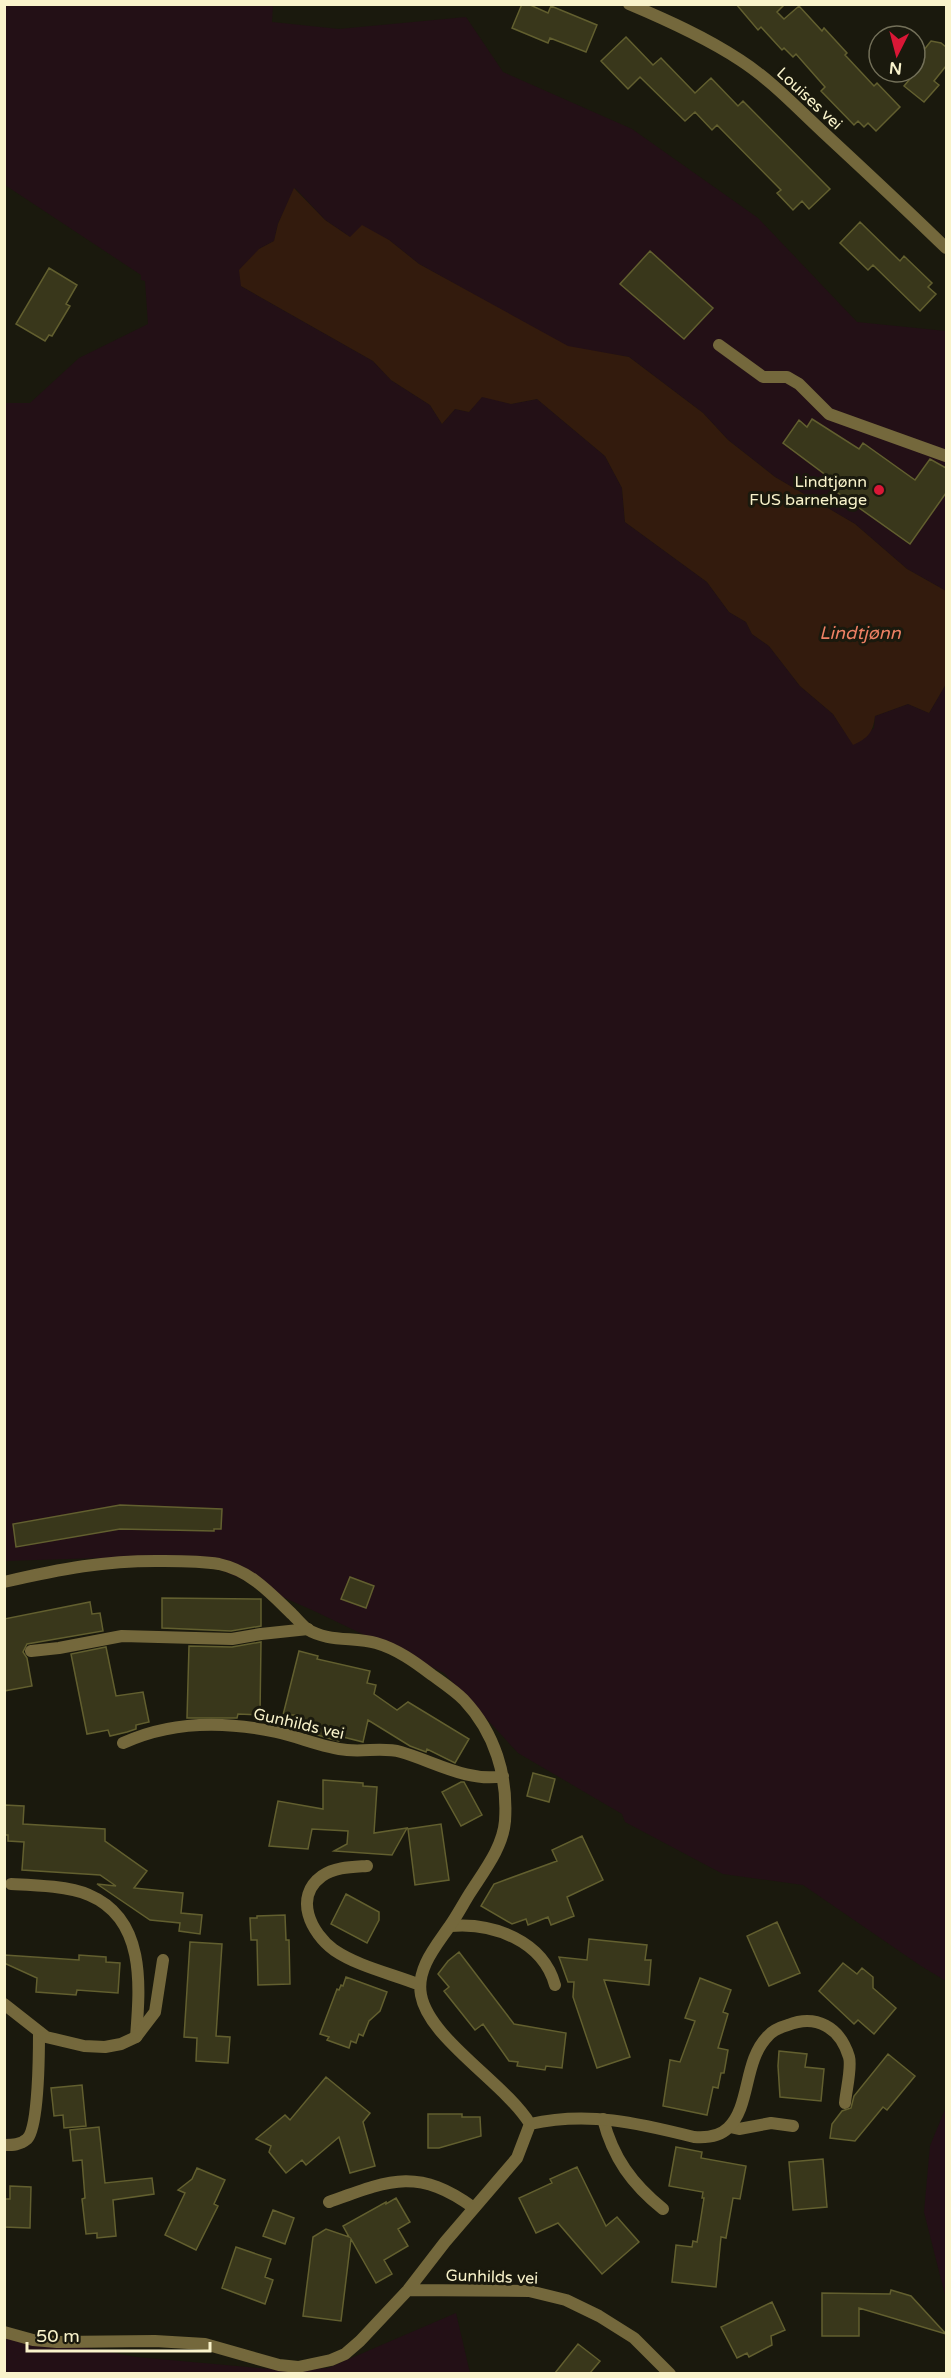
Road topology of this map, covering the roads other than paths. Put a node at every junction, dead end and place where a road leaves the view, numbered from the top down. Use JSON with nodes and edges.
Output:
{"nodes":[{"id":1,"x":629,"y":4,"type":"edge"},
{"id":2,"x":946,"y":248,"type":"edge"},
{"id":3,"x":719,"y":345,"type":"dead end"},
{"id":4,"x":946,"y":456,"type":"edge"},
{"id":5,"x":4,"y":1582,"type":"edge"},
{"id":6,"x":308,"y":1629,"type":"junction"},
{"id":7,"x":31,"y":1651,"type":"dead end"},
{"id":8,"x":123,"y":1743,"type":"dead end"},
{"id":9,"x":503,"y":1776,"type":"junction"},
{"id":10,"x":367,"y":1866,"type":"dead end"},
{"id":11,"x":11,"y":1884,"type":"dead end"},
{"id":12,"x":450,"y":1926,"type":"junction"},
{"id":13,"x":163,"y":1960,"type":"dead end"},
{"id":14,"x":420,"y":1985,"type":"junction"},
{"id":15,"x":555,"y":1985,"type":"dead end"},
{"id":16,"x":4,"y":2004,"type":"edge"},
{"id":17,"x":39,"y":2032,"type":"junction"},
{"id":18,"x":136,"y":2037,"type":"junction"},
{"id":19,"x":845,"y":2103,"type":"dead end"},
{"id":20,"x":603,"y":2119,"type":"junction"},
{"id":21,"x":530,"y":2124,"type":"junction"},
{"id":22,"x":793,"y":2126,"type":"dead end"},
{"id":23,"x":730,"y":2127,"type":"junction"},
{"id":24,"x":4,"y":2145,"type":"edge"},
{"id":25,"x":329,"y":2202,"type":"dead end"},
{"id":26,"x":474,"y":2208,"type":"junction"},
{"id":27,"x":663,"y":2209,"type":"dead end"},
{"id":28,"x":408,"y":2290,"type":"junction"},
{"id":29,"x":4,"y":2332,"type":"edge"},
{"id":30,"x":657,"y":2369,"type":"edge"},
{"id":31,"x":670,"y":2373,"type":"edge"}],
"edges":[{"from":1,"to":2,"type":"street","name":"Louises vei"},
{"from":3,"to":4,"type":"street"},
{"from":5,"to":6,"type":"street"},
{"from":6,"to":7,"type":"street"},
{"from":6,"to":9,"type":"street"},
{"from":8,"to":9,"type":"street","name":"Gunhilds vei"},
{"from":9,"to":12,"type":"street"},
{"from":10,"to":14,"type":"street"},
{"from":11,"to":18,"type":"street"},
{"from":12,"to":14,"type":"street"},
{"from":12,"to":15,"type":"street"},
{"from":13,"to":18,"type":"street"},
{"from":14,"to":21,"type":"street"},
{"from":16,"to":17,"type":"street"},
{"from":17,"to":18,"type":"street"},
{"from":17,"to":24,"type":"street"},
{"from":19,"to":23,"type":"street"},
{"from":20,"to":21,"type":"street"},
{"from":20,"to":23,"type":"street"},
{"from":20,"to":27,"type":"street"},
{"from":21,"to":26,"type":"street","name":"Gunhilds vei"},
{"from":22,"to":23,"type":"street"},
{"from":25,"to":26,"type":"street"},
{"from":26,"to":28,"type":"street","name":"Gunhilds vei"},
{"from":28,"to":29,"type":"street","name":"Gunhilds vei"},
{"from":28,"to":30,"type":"street","name":"Gunhilds vei"},
{"from":30,"to":31,"type":"street","name":"Gunhilds vei"}]}
